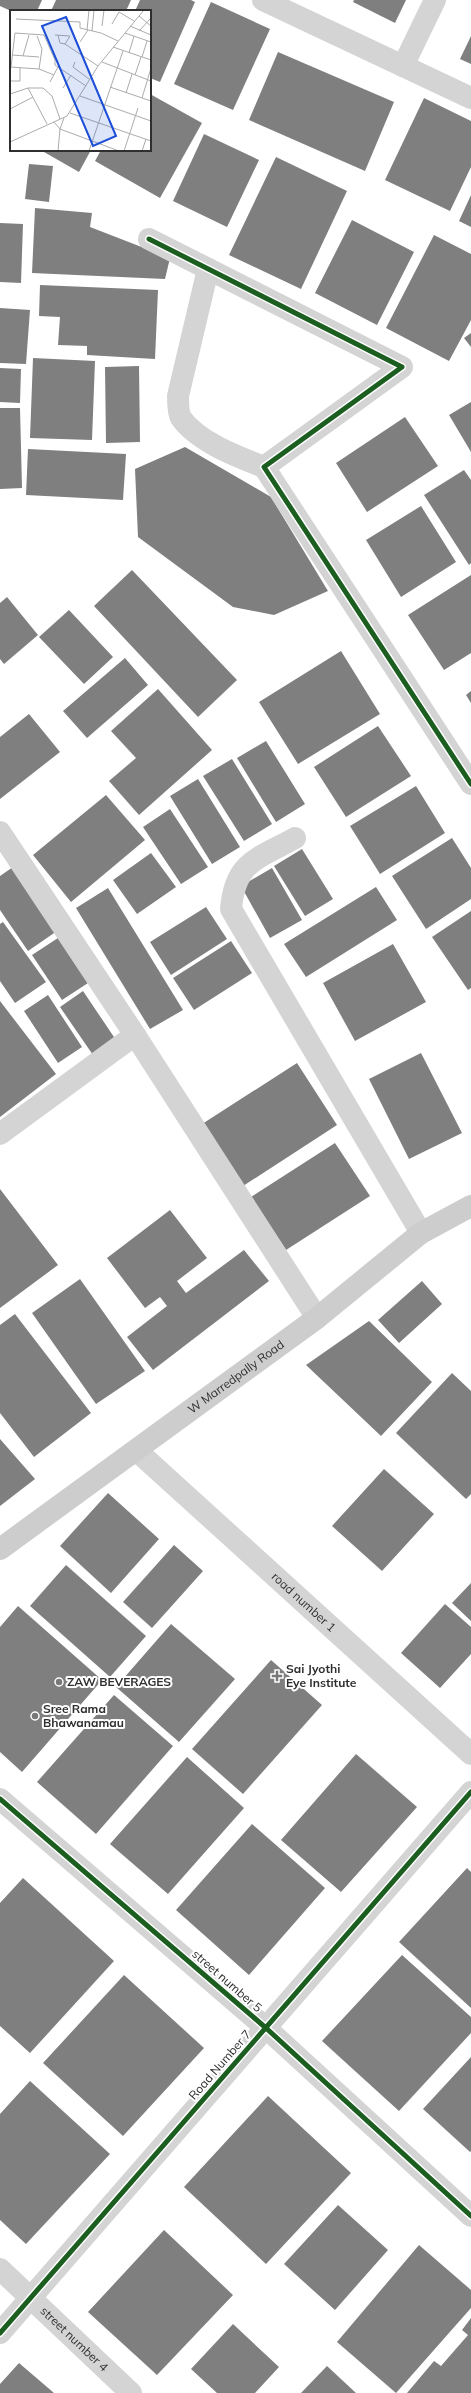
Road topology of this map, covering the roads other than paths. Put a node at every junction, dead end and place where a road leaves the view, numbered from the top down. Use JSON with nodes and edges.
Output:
{"nodes":[{"id":1,"x":263,"y":0,"type":"edge"},
{"id":2,"x":435,"y":0,"type":"edge"},
{"id":3,"x":403,"y":66,"type":"junction"},
{"id":4,"x":471,"y":98,"type":"edge"},
{"id":5,"x":149,"y":239,"type":"dead end"},
{"id":6,"x":208,"y":268,"type":"junction"},
{"id":7,"x":264,"y":467,"type":"junction"},
{"id":8,"x":471,"y":784,"type":"edge"},
{"id":9,"x":0,"y":832,"type":"edge"},
{"id":10,"x":295,"y":838,"type":"dead end"},
{"id":11,"x":135,"y":1035,"type":"junction"},
{"id":12,"x":0,"y":1134,"type":"edge"},
{"id":13,"x":471,"y":1206,"type":"edge"},
{"id":14,"x":421,"y":1233,"type":"junction"},
{"id":15,"x":317,"y":1318,"type":"junction"},
{"id":16,"x":137,"y":1450,"type":"junction"},
{"id":17,"x":0,"y":1549,"type":"edge"},
{"id":18,"x":471,"y":1754,"type":"edge"},
{"id":19,"x":471,"y":1792,"type":"edge"},
{"id":20,"x":0,"y":1799,"type":"edge"},
{"id":21,"x":266,"y":2028,"type":"junction"},
{"id":22,"x":471,"y":2216,"type":"edge"},
{"id":23,"x":0,"y":2269,"type":"edge"},
{"id":24,"x":31,"y":2297,"type":"junction"},
{"id":25,"x":0,"y":2333,"type":"edge"},
{"id":26,"x":131,"y":2393,"type":"edge"}],
"edges":[{"from":1,"to":3,"type":"street"},
{"from":2,"to":3,"type":"street"},
{"from":3,"to":4,"type":"street"},
{"from":5,"to":6,"type":"street"},
{"from":6,"to":7,"type":"street"},
{"from":6,"to":7,"type":"street"},
{"from":7,"to":8,"type":"street"},
{"from":9,"to":11,"type":"street"},
{"from":10,"to":14,"type":"street"},
{"from":11,"to":12,"type":"street"},
{"from":11,"to":15,"type":"street"},
{"from":13,"to":14,"type":"main road","name":"W Marredpally Road"},
{"from":14,"to":15,"type":"main road","name":"W Marredpally Road"},
{"from":15,"to":16,"type":"main road","name":"W Marredpally Road"},
{"from":16,"to":17,"type":"main road","name":"W Marredpally Road"},
{"from":16,"to":18,"type":"street","name":"road number 1"},
{"from":19,"to":21,"type":"street","name":"Road Number 7"},
{"from":20,"to":21,"type":"street","name":"street number 5"},
{"from":21,"to":22,"type":"street","name":"street number 5"},
{"from":21,"to":24,"type":"street","name":"Road Number 7"},
{"from":23,"to":24,"type":"street","name":"street number 4"},
{"from":24,"to":25,"type":"street","name":"Road Number 7"},
{"from":24,"to":26,"type":"street","name":"street number 4"}]}
